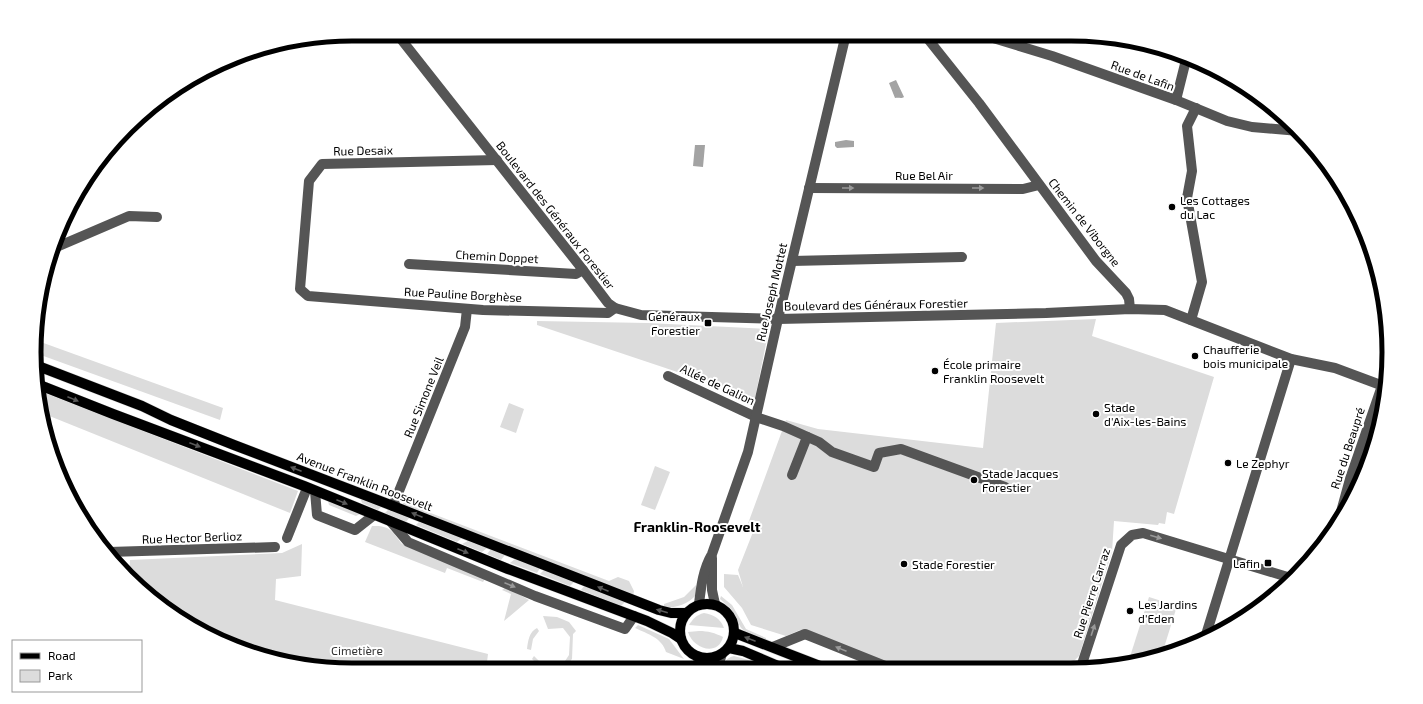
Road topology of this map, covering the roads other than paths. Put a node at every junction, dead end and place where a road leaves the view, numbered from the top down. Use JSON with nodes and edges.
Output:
{"nodes":[{"id":1,"x":403,"y":41,"type":"edge"},
{"id":2,"x":844,"y":41,"type":"edge"},
{"id":3,"x":930,"y":41,"type":"edge"},
{"id":4,"x":1003,"y":41,"type":"edge"},
{"id":5,"x":1185,"y":63,"type":"edge"},
{"id":6,"x":1176,"y":100,"type":"junction"},
{"id":7,"x":1196,"y":108,"type":"junction"},
{"id":8,"x":1289,"y":130,"type":"edge"},
{"id":9,"x":497,"y":160,"type":"junction"},
{"id":10,"x":1039,"y":185,"type":"junction"},
{"id":11,"x":809,"y":188,"type":"junction"},
{"id":12,"x":157,"y":217,"type":"dead end"},
{"id":13,"x":60,"y":245,"type":"edge"},
{"id":14,"x":962,"y":257,"type":"dead end"},
{"id":15,"x":792,"y":261,"type":"junction"},
{"id":16,"x":409,"y":264,"type":"dead end"},
{"id":17,"x":583,"y":270,"type":"junction"},
{"id":18,"x":308,"y":296,"type":"joint"},
{"id":19,"x":615,"y":308,"type":"junction"},
{"id":20,"x":467,"y":309,"type":"junction"},
{"id":21,"x":1130,"y":309,"type":"junction"},
{"id":22,"x":778,"y":320,"type":"junction"},
{"id":23,"x":1191,"y":320,"type":"junction"},
{"id":24,"x":1290,"y":359,"type":"junction"},
{"id":25,"x":42,"y":367,"type":"edge"},
{"id":26,"x":42,"y":372,"type":"edge"},
{"id":27,"x":668,"y":376,"type":"dead end"},
{"id":28,"x":1380,"y":384,"type":"edge"},
{"id":29,"x":43,"y":387,"type":"edge"},
{"id":30,"x":1376,"y":411,"type":"edge"},
{"id":31,"x":756,"y":417,"type":"junction"},
{"id":32,"x":171,"y":420,"type":"junction"},
{"id":33,"x":807,"y":437,"type":"junction"},
{"id":34,"x":1358,"y":470,"type":"edge"},
{"id":35,"x":792,"y":475,"type":"dead end"},
{"id":36,"x":1005,"y":487,"type":"dead end"},
{"id":37,"x":311,"y":489,"type":"junction"},
{"id":38,"x":393,"y":506,"type":"junction"},
{"id":39,"x":374,"y":514,"type":"junction"},
{"id":40,"x":392,"y":522,"type":"junction"},
{"id":41,"x":287,"y":538,"type":"dead end"},
{"id":42,"x":275,"y":547,"type":"dead end"},
{"id":43,"x":114,"y":552,"type":"edge"},
{"id":44,"x":712,"y":554,"type":"junction"},
{"id":45,"x":1229,"y":559,"type":"junction"},
{"id":46,"x":1286,"y":577,"type":"edge"},
{"id":47,"x":700,"y":604,"type":"junction"},
{"id":48,"x":715,"y":604,"type":"junction"},
{"id":49,"x":686,"y":613,"type":"junction"},
{"id":50,"x":634,"y":616,"type":"junction"},
{"id":51,"x":1207,"y":632,"type":"edge"},
{"id":52,"x":735,"y":633,"type":"junction"},
{"id":53,"x":681,"y":639,"type":"junction"},
{"id":54,"x":773,"y":648,"type":"junction"},
{"id":55,"x":725,"y":651,"type":"junction"},
{"id":56,"x":697,"y":656,"type":"junction"},
{"id":57,"x":1083,"y":662,"type":"edge"},
{"id":58,"x":700,"y":663,"type":"edge"},
{"id":59,"x":720,"y":663,"type":"edge"},
{"id":60,"x":771,"y":663,"type":"edge"},
{"id":61,"x":812,"y":663,"type":"edge"},
{"id":62,"x":878,"y":663,"type":"edge"}],
"edges":[{"from":1,"to":9,"type":"street","name":"Boulevard des Généraux Forestier"},
{"from":2,"to":11,"type":"street","name":"Rue Joseph Mottet"},
{"from":3,"to":10,"type":"street","name":"Chemin de Viborgne"},
{"from":4,"to":6,"type":"street","name":"Rue de Lafin"},
{"from":5,"to":6,"type":"street"},
{"from":6,"to":7,"type":"street","name":"Rue de Lafin"},
{"from":7,"to":8,"type":"street","name":"Rue de Lafin"},
{"from":7,"to":23,"type":"street"},
{"from":9,"to":17,"type":"street","name":"Boulevard des Généraux Forestier"},
{"from":9,"to":18,"type":"street","name":"Rue Desaix"},
{"from":11,"to":10,"type":"street","name":"Rue Bel Air","one_way":true},
{"from":10,"to":21,"type":"street","name":"Chemin de Viborgne"},
{"from":11,"to":15,"type":"street","name":"Rue Joseph Mottet"},
{"from":12,"to":13,"type":"street"},
{"from":14,"to":15,"type":"street"},
{"from":15,"to":22,"type":"street","name":"Rue Joseph Mottet"},
{"from":16,"to":17,"type":"street","name":"Chemin Doppet"},
{"from":17,"to":19,"type":"street","name":"Boulevard des Généraux Forestier"},
{"from":18,"to":20,"type":"street","name":"Rue Pauline Borghèse"},
{"from":19,"to":20,"type":"street","name":"Rue Pauline Borghèse"},
{"from":19,"to":22,"type":"street","name":"Boulevard des Généraux Forestier"},
{"from":20,"to":38,"type":"street","name":"Rue Simone Veil"},
{"from":21,"to":22,"type":"street","name":"Boulevard des Généraux Forestier"},
{"from":21,"to":23,"type":"street"},
{"from":22,"to":31,"type":"street","name":"Rue Joseph Mottet"},
{"from":23,"to":24,"type":"street"},
{"from":24,"to":28,"type":"street"},
{"from":24,"to":45,"type":"street"},
{"from":25,"to":32,"type":"main road","name":"Avenue Franklin Roosevelt"},
{"from":26,"to":32,"type":"main road"},
{"from":27,"to":31,"type":"street","name":"Allée de Galion"},
{"from":29,"to":37,"type":"main road","one_way":true},
{"from":30,"to":34,"type":"street","name":"Rue du Beaupré"},
{"from":31,"to":33,"type":"street","name":"Allée de Galion"},
{"from":31,"to":44,"type":"street","name":"Rue Joseph Mottet"},
{"from":38,"to":32,"type":"main road","name":"Avenue Franklin Roosevelt","one_way":true},
{"from":33,"to":35,"type":"street"},
{"from":33,"to":36,"type":"street","name":"Allée de Galion"},
{"from":37,"to":39,"type":"main road","one_way":true},
{"from":37,"to":39,"type":"street"},
{"from":37,"to":41,"type":"street"},
{"from":49,"to":38,"type":"main road","name":"Avenue Franklin Roosevelt","one_way":true},
{"from":39,"to":40,"type":"main road"},
{"from":40,"to":50,"type":"main road","one_way":true},
{"from":40,"to":50,"type":"street","one_way":true},
{"from":42,"to":43,"type":"street","name":"Rue Hector Berlioz"},
{"from":44,"to":47,"type":"street","name":"Rue Joseph Mottet"},
{"from":44,"to":48,"type":"street","name":"Rue Joseph Mottet"},
{"from":45,"to":46,"type":"street","name":"Rue Pierre Carraz"},
{"from":45,"to":51,"type":"street"},
{"from":57,"to":45,"type":"street","name":"Rue Pierre Carraz","one_way":true},
{"from":47,"to":48,"type":"main road"},
{"from":47,"to":49,"type":"main road"},
{"from":48,"to":52,"type":"main road"},
{"from":49,"to":53,"type":"main road"},
{"from":50,"to":53,"type":"main road"},
{"from":54,"to":52,"type":"main road","one_way":true},
{"from":52,"to":55,"type":"main road"},
{"from":53,"to":56,"type":"main road"},
{"from":54,"to":61,"type":"main road"},
{"from":62,"to":54,"type":"street","one_way":true},
{"from":55,"to":56,"type":"main road"},
{"from":55,"to":59,"type":"street"},
{"from":55,"to":60,"type":"main road"},
{"from":56,"to":58,"type":"street"}]}
